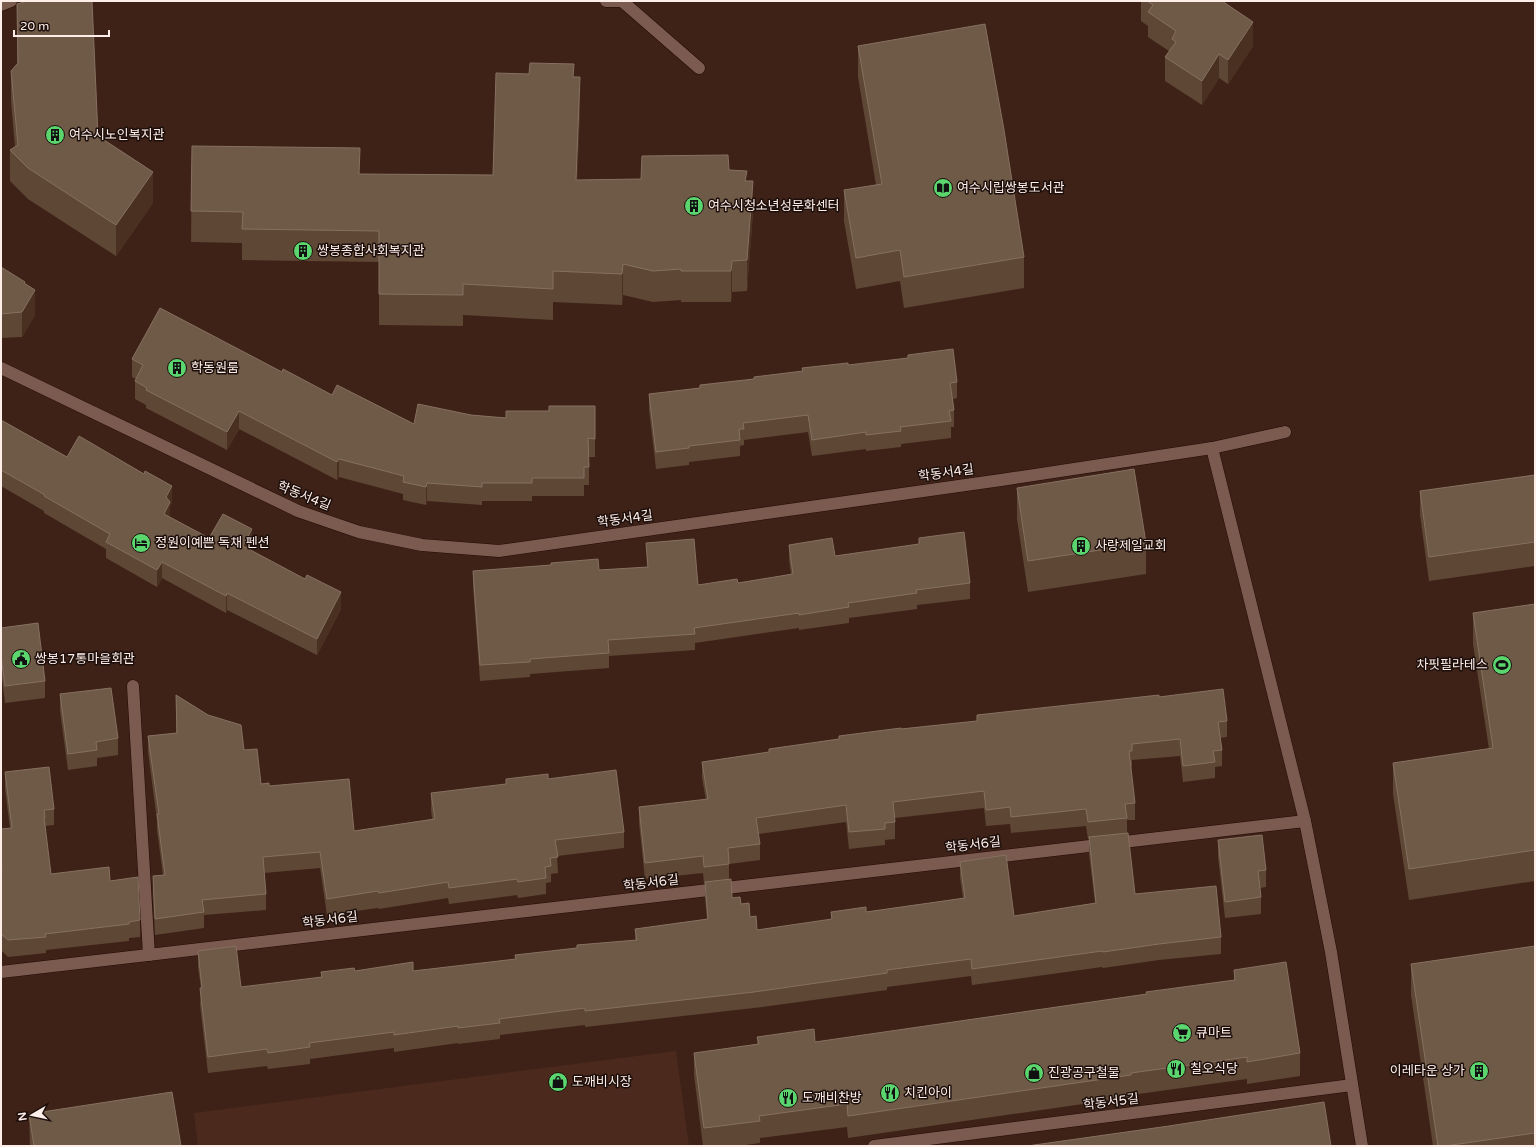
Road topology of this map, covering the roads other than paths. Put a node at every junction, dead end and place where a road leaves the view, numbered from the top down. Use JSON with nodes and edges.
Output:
{"nodes":[{"id":1,"x":11,"y":1,"type":"edge"},
{"id":2,"x":606,"y":1,"type":"edge"},
{"id":3,"x":1,"y":5,"type":"edge"},
{"id":4,"x":698,"y":68,"type":"dead end"},
{"id":5,"x":1,"y":368,"type":"edge"},
{"id":6,"x":1285,"y":432,"type":"dead end"},
{"id":7,"x":1212,"y":448,"type":"junction"},
{"id":8,"x":133,"y":686,"type":"dead end"},
{"id":9,"x":1305,"y":821,"type":"junction"},
{"id":10,"x":149,"y":955,"type":"junction"},
{"id":11,"x":1,"y":972,"type":"edge"},
{"id":12,"x":1352,"y":1085,"type":"junction"},
{"id":13,"x":874,"y":1146,"type":"edge"},
{"id":14,"x":1362,"y":1146,"type":"edge"}],
"edges":[{"from":1,"to":3,"type":"street"},
{"from":2,"to":4,"type":"street"},
{"from":5,"to":7,"type":"street","name":"학동서4길"},
{"from":6,"to":7,"type":"street","name":"학동서4길"},
{"from":7,"to":9,"type":"street"},
{"from":8,"to":10,"type":"street"},
{"from":9,"to":10,"type":"street","name":"학동서6길"},
{"from":9,"to":12,"type":"street"},
{"from":10,"to":11,"type":"street","name":"학동서6길"},
{"from":12,"to":13,"type":"street","name":"학동서5길"},
{"from":12,"to":14,"type":"street"}]}
